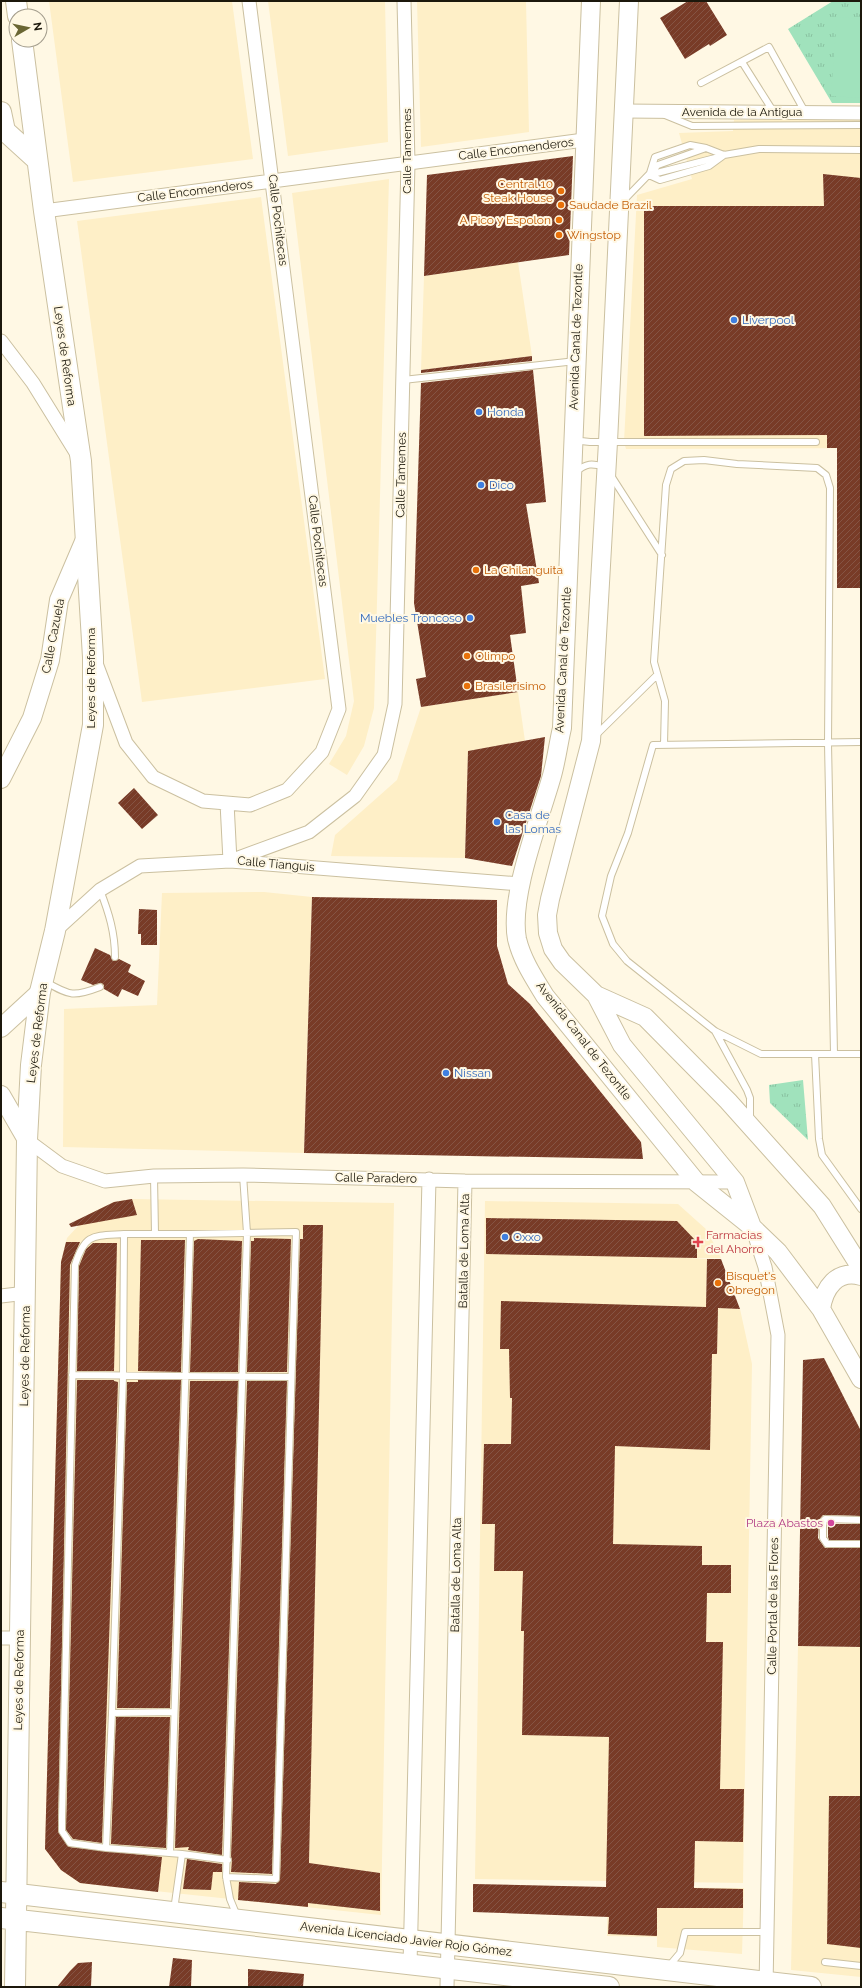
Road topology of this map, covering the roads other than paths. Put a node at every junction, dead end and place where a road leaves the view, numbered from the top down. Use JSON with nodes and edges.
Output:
{"nodes":[{"id":1,"x":249,"y":1,"type":"edge"},
{"id":2,"x":404,"y":1,"type":"edge"},
{"id":3,"x":590,"y":1,"type":"edge"},
{"id":4,"x":629,"y":1,"type":"edge"},
{"id":5,"x":23,"y":48,"type":"edge"},
{"id":6,"x":742,"y":62,"type":"junction"},
{"id":7,"x":701,"y":83,"type":"dead end"},
{"id":8,"x":624,"y":111,"type":"junction"},
{"id":9,"x":1,"y":112,"type":"edge"},
{"id":10,"x":656,"y":112,"type":"junction"},
{"id":11,"x":773,"y":112,"type":"junction"},
{"id":12,"x":805,"y":112,"type":"junction"},
{"id":13,"x":861,"y":113,"type":"edge"},
{"id":14,"x":861,"y":125,"type":"edge"},
{"id":15,"x":584,"y":140,"type":"junction"},
{"id":16,"x":706,"y":148,"type":"junction"},
{"id":17,"x":861,"y":150,"type":"edge"},
{"id":18,"x":724,"y":155,"type":"junction"},
{"id":19,"x":37,"y":160,"type":"junction"},
{"id":20,"x":408,"y":163,"type":"junction"},
{"id":21,"x":649,"y":174,"type":"junction"},
{"id":22,"x":273,"y":181,"type":"junction"},
{"id":23,"x":619,"y":204,"type":"junction"},
{"id":24,"x":44,"y":211,"type":"junction"},
{"id":25,"x":1,"y":341,"type":"edge"},
{"id":26,"x":576,"y":361,"type":"junction"},
{"id":27,"x":403,"y":380,"type":"junction"},
{"id":28,"x":573,"y":433,"type":"junction"},
{"id":29,"x":608,"y":442,"type":"junction"},
{"id":30,"x":816,"y":442,"type":"dead end"},
{"id":31,"x":81,"y":461,"type":"junction"},
{"id":32,"x":606,"y":467,"type":"junction"},
{"id":33,"x":571,"y":476,"type":"junction"},
{"id":34,"x":86,"y":537,"type":"junction"},
{"id":35,"x":662,"y":556,"type":"junction"},
{"id":36,"x":93,"y":657,"type":"junction"},
{"id":37,"x":657,"y":675,"type":"junction"},
{"id":38,"x":591,"y":741,"type":"junction"},
{"id":39,"x":861,"y":742,"type":"edge"},
{"id":40,"x":828,"y":743,"type":"junction"},
{"id":41,"x":664,"y":745,"type":"junction"},
{"id":42,"x":1,"y":779,"type":"edge"},
{"id":43,"x":227,"y":803,"type":"junction"},
{"id":44,"x":230,"y":861,"type":"junction"},
{"id":45,"x":520,"y":884,"type":"junction"},
{"id":46,"x":100,"y":890,"type":"junction"},
{"id":47,"x":55,"y":931,"type":"junction"},
{"id":48,"x":115,"y":957,"type":"dead end"},
{"id":49,"x":41,"y":986,"type":"junction"},
{"id":50,"x":100,"y":987,"type":"dead end"},
{"id":51,"x":596,"y":995,"type":"junction"},
{"id":52,"x":1,"y":1028,"type":"edge"},
{"id":53,"x":715,"y":1031,"type":"junction"},
{"id":54,"x":815,"y":1054,"type":"junction"},
{"id":55,"x":834,"y":1054,"type":"junction"},
{"id":56,"x":861,"y":1054,"type":"edge"},
{"id":57,"x":1,"y":1095,"type":"edge"},
{"id":58,"x":749,"y":1125,"type":"junction"},
{"id":59,"x":27,"y":1140,"type":"junction"},
{"id":60,"x":243,"y":1175,"type":"junction"},
{"id":61,"x":154,"y":1176,"type":"junction"},
{"id":62,"x":429,"y":1179,"type":"junction"},
{"id":63,"x":466,"y":1181,"type":"junction"},
{"id":64,"x":735,"y":1182,"type":"junction"},
{"id":65,"x":697,"y":1183,"type":"junction"},
{"id":66,"x":861,"y":1209,"type":"edge"},
{"id":67,"x":752,"y":1228,"type":"junction"},
{"id":68,"x":247,"y":1233,"type":"junction"},
{"id":69,"x":124,"y":1234,"type":"junction"},
{"id":70,"x":155,"y":1234,"type":"junction"},
{"id":71,"x":190,"y":1234,"type":"junction"},
{"id":72,"x":861,"y":1268,"type":"edge"},
{"id":73,"x":861,"y":1276,"type":"edge"},
{"id":74,"x":26,"y":1293,"type":"junction"},
{"id":75,"x":1,"y":1296,"type":"edge"},
{"id":76,"x":821,"y":1309,"type":"junction"},
{"id":77,"x":72,"y":1375,"type":"junction"},
{"id":78,"x":185,"y":1376,"type":"junction"},
{"id":79,"x":123,"y":1377,"type":"junction"},
{"id":80,"x":242,"y":1377,"type":"junction"},
{"id":81,"x":292,"y":1377,"type":"junction"},
{"id":82,"x":861,"y":1379,"type":"edge"},
{"id":83,"x":861,"y":1520,"type":"edge"},
{"id":84,"x":861,"y":1544,"type":"edge"},
{"id":85,"x":10,"y":1638,"type":"edge"},
{"id":86,"x":174,"y":1712,"type":"junction"},
{"id":87,"x":112,"y":1713,"type":"junction"},
{"id":88,"x":106,"y":1848,"type":"junction"},
{"id":89,"x":170,"y":1853,"type":"junction"},
{"id":90,"x":182,"y":1854,"type":"junction"},
{"id":91,"x":228,"y":1860,"type":"junction"},
{"id":92,"x":226,"y":1876,"type":"junction"},
{"id":93,"x":9,"y":1893,"type":"edge"},
{"id":94,"x":174,"y":1912,"type":"junction"},
{"id":95,"x":8,"y":1919,"type":"edge"},
{"id":96,"x":239,"y":1919,"type":"junction"},
{"id":97,"x":768,"y":1932,"type":"junction"},
{"id":98,"x":411,"y":1939,"type":"junction"},
{"id":99,"x":448,"y":1943,"type":"junction"},
{"id":100,"x":825,"y":1962,"type":"dead end"},
{"id":101,"x":410,"y":1965,"type":"junction"},
{"id":102,"x":861,"y":1966,"type":"edge"},
{"id":103,"x":667,"y":1970,"type":"junction"},
{"id":104,"x":447,"y":1978,"type":"edge"},
{"id":105,"x":766,"y":1984,"type":"edge"},
{"id":106,"x":15,"y":1987,"type":"edge"},
{"id":107,"x":609,"y":1987,"type":"edge"},
{"id":108,"x":811,"y":1987,"type":"edge"}],
"edges":[{"from":1,"to":22,"type":"street","name":"Calle Pochitecas"},
{"from":2,"to":20,"type":"street","name":"Calle Tamemes"},
{"from":3,"to":15,"type":"main road","name":"Avenida Canal de Tezontle"},
{"from":4,"to":8,"type":"main road","name":"Avenida Canal de Tezontle"},
{"from":5,"to":19,"type":"main road","name":"Leyes de Reforma"},
{"from":6,"to":7,"type":"lane"},
{"from":6,"to":11,"type":"lane"},
{"from":6,"to":12,"type":"lane"},
{"from":8,"to":10,"type":"street","name":"Avenida de la Antigua"},
{"from":8,"to":23,"type":"main road","name":"Avenida Canal de Tezontle"},
{"from":9,"to":19,"type":"main road"},
{"from":10,"to":11,"type":"street","name":"Avenida de la Antigua"},
{"from":10,"to":14,"type":"lane"},
{"from":11,"to":12,"type":"street","name":"Avenida de la Antigua"},
{"from":12,"to":13,"type":"street","name":"Avenida de la Antigua"},
{"from":15,"to":20,"type":"street","name":"Calle Encomenderos"},
{"from":15,"to":26,"type":"main road","name":"Avenida Canal de Tezontle"},
{"from":16,"to":18,"type":"lane"},
{"from":16,"to":21,"type":"lane"},
{"from":16,"to":21,"type":"lane"},
{"from":17,"to":18,"type":"lane"},
{"from":18,"to":21,"type":"lane"},
{"from":19,"to":24,"type":"main road","name":"Leyes de Reforma"},
{"from":20,"to":22,"type":"street","name":"Calle Encomenderos"},
{"from":20,"to":27,"type":"street","name":"Calle Tamemes"},
{"from":21,"to":23,"type":"lane"},
{"from":22,"to":24,"type":"street","name":"Calle Encomenderos"},
{"from":22,"to":43,"type":"street","name":"Calle Pochitecas"},
{"from":23,"to":29,"type":"main road","name":"Avenida Canal de Tezontle"},
{"from":24,"to":31,"type":"main road","name":"Leyes de Reforma"},
{"from":25,"to":31,"type":"street"},
{"from":26,"to":27,"type":"lane"},
{"from":26,"to":28,"type":"main road","name":"Avenida Canal de Tezontle"},
{"from":27,"to":44,"type":"street","name":"Calle Tamemes"},
{"from":28,"to":29,"type":"lane"},
{"from":28,"to":33,"type":"main road","name":"Avenida Canal de Tezontle"},
{"from":29,"to":30,"type":"lane"},
{"from":29,"to":32,"type":"main road","name":"Avenida Canal de Tezontle"},
{"from":31,"to":34,"type":"main road","name":"Leyes de Reforma"},
{"from":32,"to":33,"type":"lane"},
{"from":32,"to":35,"type":"lane"},
{"from":32,"to":38,"type":"main road","name":"Avenida Canal de Tezontle"},
{"from":33,"to":45,"type":"main road","name":"Avenida Canal de Tezontle"},
{"from":34,"to":36,"type":"main road","name":"Leyes de Reforma"},
{"from":34,"to":42,"type":"main road","name":"Calle Cazuela"},
{"from":35,"to":37,"type":"lane"},
{"from":35,"to":40,"type":"lane"},
{"from":36,"to":43,"type":"street","name":"Calle Pochitecas"},
{"from":36,"to":47,"type":"main road","name":"Leyes de Reforma"},
{"from":37,"to":38,"type":"lane"},
{"from":37,"to":41,"type":"lane"},
{"from":38,"to":51,"type":"main road","name":"Avenida Canal de Tezontle"},
{"from":39,"to":40,"type":"lane"},
{"from":40,"to":41,"type":"lane"},
{"from":40,"to":55,"type":"lane"},
{"from":41,"to":53,"type":"lane"},
{"from":43,"to":44,"type":"street"},
{"from":44,"to":45,"type":"street","name":"Calle Tianguis"},
{"from":44,"to":46,"type":"street","name":"Calle Tianguis"},
{"from":45,"to":65,"type":"main road","name":"Avenida Canal de Tezontle"},
{"from":46,"to":47,"type":"street","name":"Calle Tianguis"},
{"from":46,"to":48,"type":"lane"},
{"from":47,"to":49,"type":"main road","name":"Leyes de Reforma"},
{"from":49,"to":50,"type":"lane"},
{"from":49,"to":52,"type":"main road"},
{"from":49,"to":59,"type":"main road","name":"Leyes de Reforma"},
{"from":51,"to":58,"type":"main road","name":"Avenida Canal de Tezontle"},
{"from":51,"to":64,"type":"main road","name":"Avenida Canal de Tezontle"},
{"from":53,"to":54,"type":"lane"},
{"from":53,"to":58,"type":"lane"},
{"from":54,"to":55,"type":"lane"},
{"from":54,"to":66,"type":"lane"},
{"from":55,"to":56,"type":"lane"},
{"from":57,"to":59,"type":"main road"},
{"from":58,"to":72,"type":"main road","name":"Avenida Canal de Tezontle"},
{"from":59,"to":61,"type":"street","name":"Calle Paradero"},
{"from":59,"to":74,"type":"main road","name":"Leyes de Reforma"},
{"from":60,"to":61,"type":"street","name":"Calle Paradero"},
{"from":60,"to":62,"type":"street","name":"Calle Paradero"},
{"from":60,"to":68,"type":"lane"},
{"from":61,"to":70,"type":"lane"},
{"from":62,"to":63,"type":"street","name":"Calle Paradero"},
{"from":62,"to":98,"type":"street"},
{"from":63,"to":65,"type":"street","name":"Calle Paradero"},
{"from":63,"to":99,"type":"street","name":"Batalla de Loma Alta"},
{"from":64,"to":65,"type":"street","name":"Calle Paradero"},
{"from":64,"to":67,"type":"main road","name":"Avenida Canal de Tezontle"},
{"from":65,"to":67,"type":"main road","name":"Avenida Canal de Tezontle"},
{"from":67,"to":76,"type":"main road","name":"Avenida Canal de Tezontle"},
{"from":67,"to":97,"type":"street","name":"Calle Portal de las Flores"},
{"from":68,"to":71,"type":"lane"},
{"from":68,"to":80,"type":"lane"},
{"from":68,"to":81,"type":"lane"},
{"from":69,"to":70,"type":"lane"},
{"from":69,"to":77,"type":"lane"},
{"from":69,"to":79,"type":"lane"},
{"from":70,"to":71,"type":"lane"},
{"from":71,"to":78,"type":"lane"},
{"from":73,"to":76,"type":"main road"},
{"from":74,"to":75,"type":"street"},
{"from":74,"to":85,"type":"main road","name":"Leyes de Reforma"},
{"from":76,"to":82,"type":"main road","name":"Avenida Canal de Tezontle"},
{"from":77,"to":79,"type":"lane"},
{"from":77,"to":88,"type":"lane"},
{"from":78,"to":79,"type":"lane"},
{"from":78,"to":80,"type":"lane"},
{"from":78,"to":86,"type":"lane"},
{"from":79,"to":87,"type":"lane"},
{"from":80,"to":81,"type":"lane"},
{"from":80,"to":91,"type":"lane"},
{"from":81,"to":92,"type":"lane"},
{"from":83,"to":84,"type":"lane"},
{"from":85,"to":93,"type":"main road","name":"Leyes de Reforma"},
{"from":86,"to":87,"type":"lane"},
{"from":86,"to":89,"type":"lane"},
{"from":87,"to":88,"type":"lane"},
{"from":88,"to":89,"type":"lane"},
{"from":89,"to":90,"type":"lane"},
{"from":90,"to":91,"type":"lane"},
{"from":90,"to":94,"type":"lane"},
{"from":91,"to":92,"type":"lane"},
{"from":92,"to":96,"type":"lane"},
{"from":93,"to":94,"type":"main road","name":"Avenida Licenciado Javier Rojo Gómez"},
{"from":93,"to":95,"type":"main road","name":"Leyes de Reforma"},
{"from":94,"to":96,"type":"main road","name":"Avenida Licenciado Javier Rojo Gómez"},
{"from":95,"to":101,"type":"main road","name":"Avenida Licenciado Javier Rojo Gómez"},
{"from":95,"to":106,"type":"main road","name":"Leyes de Reforma"},
{"from":96,"to":98,"type":"main road","name":"Avenida Licenciado Javier Rojo Gómez"},
{"from":97,"to":103,"type":"lane"},
{"from":97,"to":105,"type":"street","name":"Calle Portal de las Flores"},
{"from":98,"to":99,"type":"main road","name":"Avenida Licenciado Javier Rojo Gómez"},
{"from":98,"to":101,"type":"street"},
{"from":99,"to":103,"type":"main road","name":"Avenida Licenciado Javier Rojo Gómez"},
{"from":99,"to":104,"type":"street","name":"Batalla de Loma Alta"},
{"from":100,"to":102,"type":"lane"},
{"from":101,"to":104,"type":"main road","name":"Avenida Licenciado Javier Rojo Gómez"},
{"from":103,"to":105,"type":"main road","name":"Avenida Licenciado Javier Rojo Gómez"},
{"from":104,"to":107,"type":"main road","name":"Avenida Licenciado Javier Rojo Gómez"},
{"from":105,"to":108,"type":"main road","name":"Avenida Licenciado Javier Rojo Gómez"}]}
